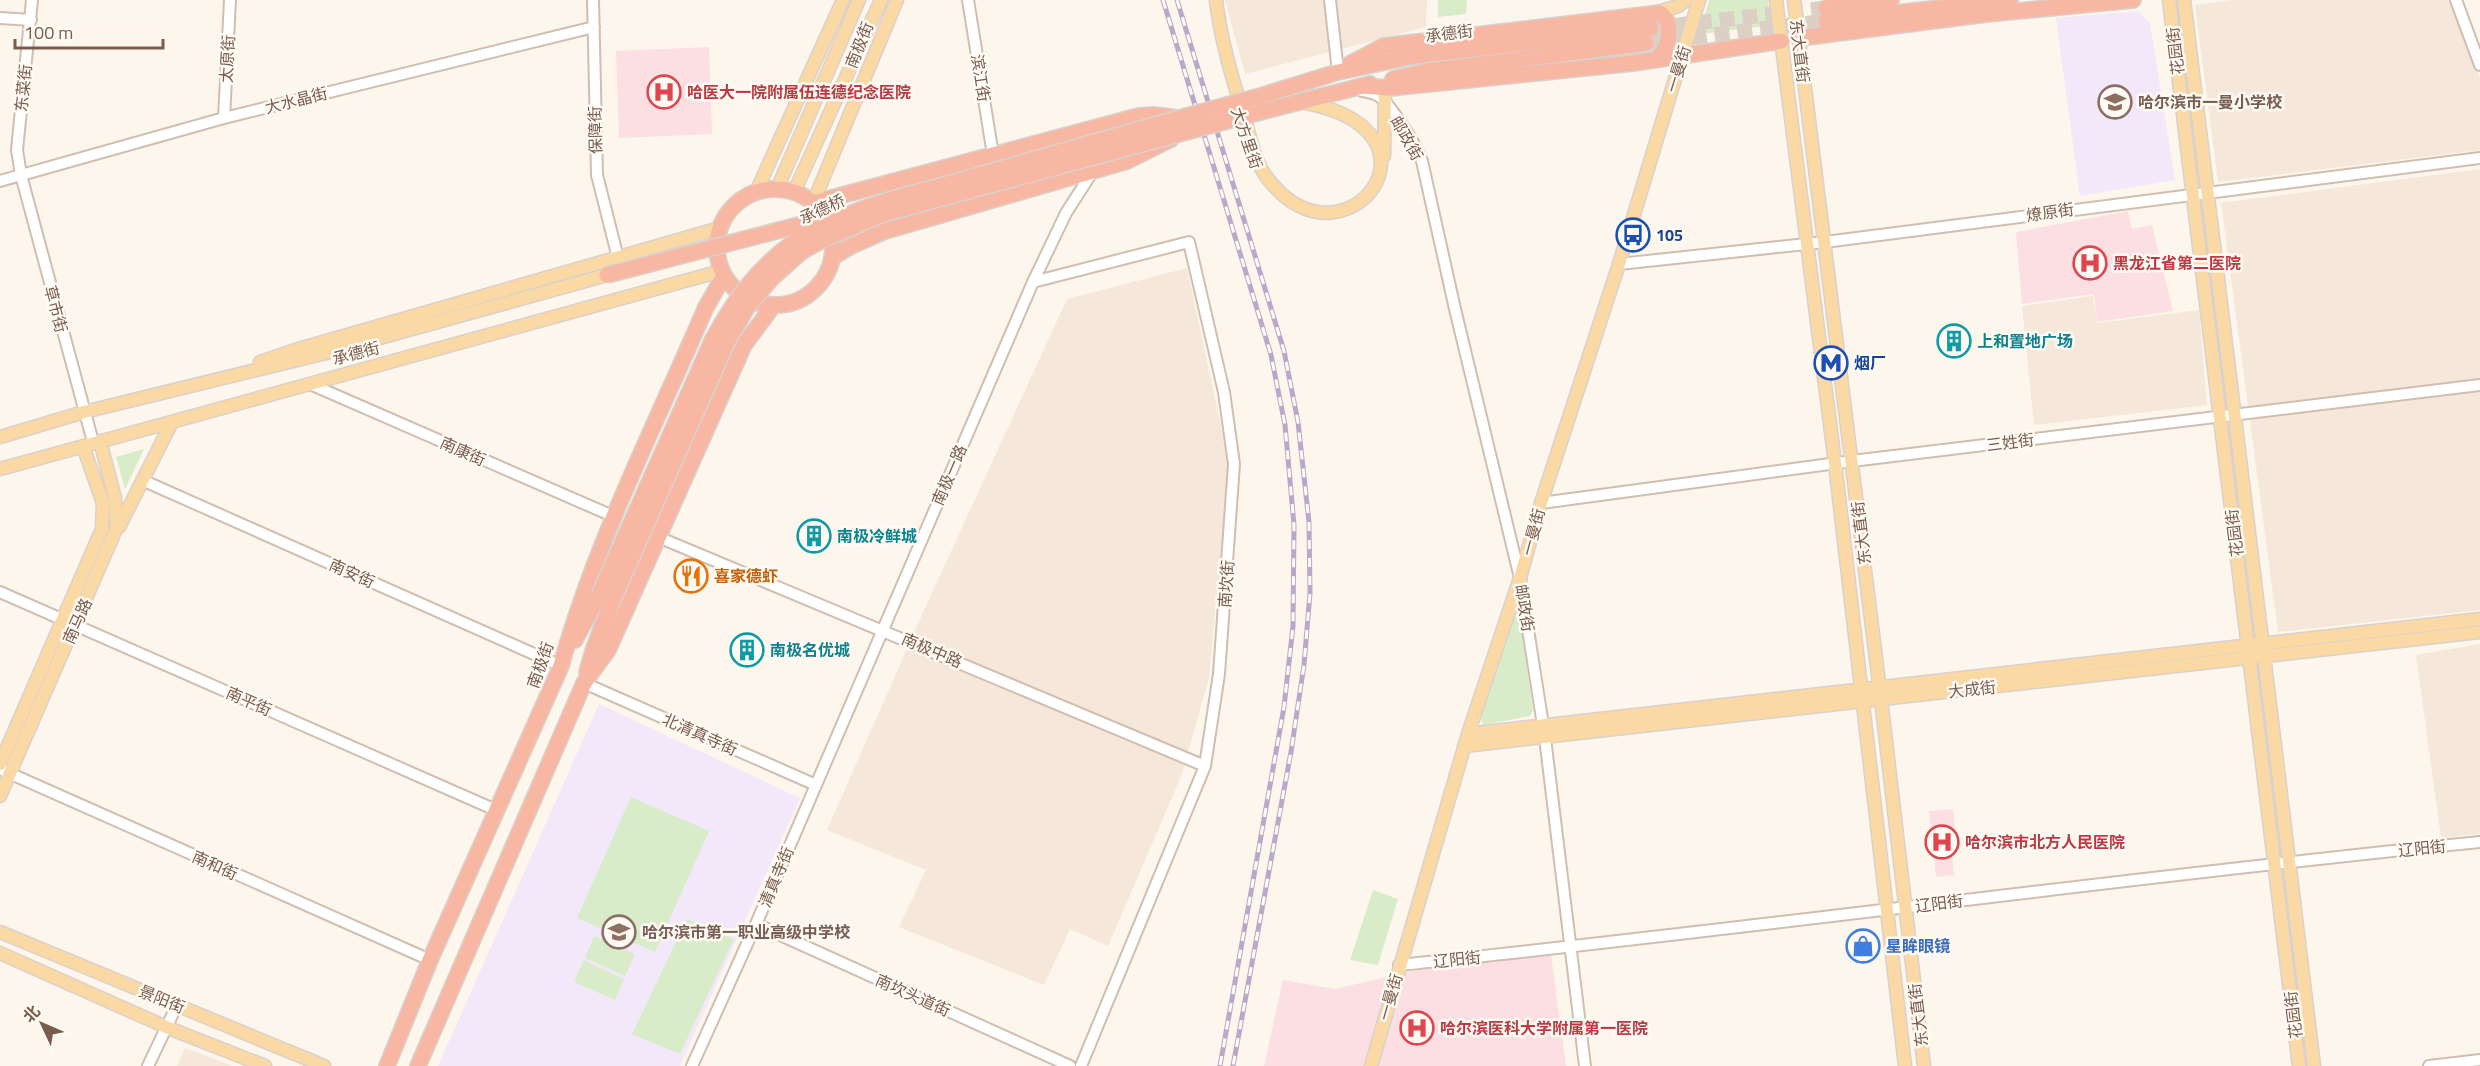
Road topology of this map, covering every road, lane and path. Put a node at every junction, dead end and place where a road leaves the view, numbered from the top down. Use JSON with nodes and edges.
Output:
{"nodes":[{"id":1,"x":32,"y":0,"type":"edge"},
{"id":2,"x":230,"y":0,"type":"edge"},
{"id":3,"x":593,"y":0,"type":"edge"},
{"id":4,"x":843,"y":0,"type":"edge"},
{"id":5,"x":859,"y":0,"type":"edge"},
{"id":6,"x":881,"y":0,"type":"edge"},
{"id":7,"x":897,"y":0,"type":"edge"},
{"id":8,"x":968,"y":0,"type":"edge"},
{"id":9,"x":1214,"y":0,"type":"edge"},
{"id":10,"x":1330,"y":0,"type":"edge"},
{"id":11,"x":1686,"y":0,"type":"edge"},
{"id":12,"x":1699,"y":0,"type":"edge"},
{"id":13,"x":1776,"y":0,"type":"edge"},
{"id":14,"x":1794,"y":0,"type":"edge"},
{"id":15,"x":1891,"y":0,"type":"edge"},
{"id":16,"x":2010,"y":0,"type":"edge"},
{"id":17,"x":2133,"y":0,"type":"edge"},
{"id":18,"x":2169,"y":0,"type":"edge"},
{"id":19,"x":2184,"y":0,"type":"edge"},
{"id":20,"x":2456,"y":0,"type":"edge"},
{"id":21,"x":1655,"y":13,"type":"junction"},
{"id":22,"x":0,"y":18,"type":"edge"},
{"id":23,"x":31,"y":20,"type":"junction"},
{"id":24,"x":594,"y":27,"type":"junction"},
{"id":25,"x":1651,"y":28,"type":"tunnel mouth"},
{"id":26,"x":1798,"y":38,"type":"junction"},
{"id":27,"x":1781,"y":41,"type":"junction"},
{"id":28,"x":1646,"y":43,"type":"tunnel mouth"},
{"id":29,"x":1683,"y":54,"type":"junction"},
{"id":30,"x":1655,"y":59,"type":"junction"},
{"id":31,"x":2480,"y":65,"type":"edge"},
{"id":32,"x":1338,"y":72,"type":"junction"},
{"id":33,"x":1363,"y":86,"type":"junction"},
{"id":34,"x":1347,"y":90,"type":"junction"},
{"id":35,"x":1384,"y":94,"type":"junction"},
{"id":36,"x":1298,"y":102,"type":"junction"},
{"id":37,"x":1258,"y":105,"type":"junction"},
{"id":38,"x":224,"y":118,"type":"junction"},
{"id":39,"x":1180,"y":126,"type":"junction"},
{"id":40,"x":993,"y":155,"type":"junction"},
{"id":41,"x":2480,"y":158,"type":"edge"},
{"id":42,"x":1093,"y":171,"type":"junction"},
{"id":43,"x":21,"y":175,"type":"junction"},
{"id":44,"x":0,"y":181,"type":"edge"},
{"id":45,"x":777,"y":189,"type":"junction"},
{"id":46,"x":2207,"y":191,"type":"junction"},
{"id":47,"x":756,"y":192,"type":"junction"},
{"id":48,"x":794,"y":192,"type":"junction"},
{"id":49,"x":2192,"y":194,"type":"junction"},
{"id":50,"x":813,"y":203,"type":"junction"},
{"id":51,"x":878,"y":204,"type":"junction"},
{"id":52,"x":720,"y":228,"type":"junction"},
{"id":53,"x":1825,"y":242,"type":"junction"},
{"id":54,"x":1808,"y":244,"type":"junction"},
{"id":55,"x":833,"y":257,"type":"junction"},
{"id":56,"x":618,"y":258,"type":"junction"},
{"id":57,"x":1619,"y":264,"type":"junction"},
{"id":58,"x":723,"y":273,"type":"junction"},
{"id":59,"x":607,"y":275,"type":"joint"},
{"id":60,"x":1033,"y":282,"type":"junction"},
{"id":61,"x":773,"y":306,"type":"junction"},
{"id":62,"x":310,"y":384,"type":"junction"},
{"id":63,"x":2480,"y":385,"type":"edge"},
{"id":64,"x":187,"y":388,"type":"junction"},
{"id":65,"x":84,"y":412,"type":"junction"},
{"id":66,"x":2235,"y":415,"type":"junction"},
{"id":67,"x":2220,"y":417,"type":"junction"},
{"id":68,"x":172,"y":422,"type":"junction"},
{"id":69,"x":0,"y":437,"type":"edge"},
{"id":70,"x":92,"y":443,"type":"junction"},
{"id":71,"x":1852,"y":461,"type":"junction"},
{"id":72,"x":1835,"y":464,"type":"junction"},
{"id":73,"x":0,"y":470,"type":"edge"},
{"id":74,"x":142,"y":480,"type":"junction"},
{"id":75,"x":1541,"y":503,"type":"junction"},
{"id":76,"x":615,"y":517,"type":"junction"},
{"id":77,"x":658,"y":537,"type":"junction"},
{"id":78,"x":113,"y":539,"type":"junction"},
{"id":79,"x":1520,"y":578,"type":"junction"},
{"id":80,"x":0,"y":592,"type":"edge"},
{"id":81,"x":605,"y":599,"type":"junction"},
{"id":82,"x":2480,"y":619,"type":"edge"},
{"id":83,"x":70,"y":622,"type":"junction"},
{"id":84,"x":883,"y":630,"type":"junction"},
{"id":85,"x":2480,"y":632,"type":"edge"},
{"id":86,"x":2263,"y":650,"type":"junction"},
{"id":87,"x":2248,"y":652,"type":"junction"},
{"id":88,"x":561,"y":666,"type":"junction"},
{"id":89,"x":584,"y":683,"type":"junction"},
{"id":90,"x":1880,"y":693,"type":"junction"},
{"id":91,"x":1862,"y":696,"type":"junction"},
{"id":92,"x":1544,"y":732,"type":"junction"},
{"id":93,"x":1466,"y":740,"type":"junction"},
{"id":94,"x":0,"y":764,"type":"edge"},
{"id":95,"x":1205,"y":766,"type":"junction"},
{"id":96,"x":5,"y":771,"type":"edge"},
{"id":97,"x":816,"y":785,"type":"junction"},
{"id":98,"x":0,"y":796,"type":"edge"},
{"id":99,"x":498,"y":811,"type":"junction"},
{"id":100,"x":2480,"y":842,"type":"edge"},
{"id":101,"x":2289,"y":861,"type":"junction"},
{"id":102,"x":2274,"y":863,"type":"junction"},
{"id":103,"x":1906,"y":907,"type":"junction"},
{"id":104,"x":1887,"y":909,"type":"junction"},
{"id":105,"x":756,"y":924,"type":"junction"},
{"id":106,"x":0,"y":932,"type":"edge"},
{"id":107,"x":1570,"y":948,"type":"junction"},
{"id":108,"x":0,"y":953,"type":"edge"},
{"id":109,"x":430,"y":960,"type":"junction"},
{"id":110,"x":1399,"y":965,"type":"junction"},
{"id":111,"x":177,"y":1005,"type":"junction"},
{"id":112,"x":166,"y":1026,"type":"junction"},
{"id":113,"x":2480,"y":1060,"type":"edge"},
{"id":114,"x":148,"y":1066,"type":"edge"},
{"id":115,"x":265,"y":1066,"type":"edge"},
{"id":116,"x":324,"y":1066,"type":"edge"},
{"id":117,"x":387,"y":1066,"type":"edge"},
{"id":118,"x":418,"y":1066,"type":"edge"},
{"id":119,"x":692,"y":1066,"type":"edge"},
{"id":120,"x":1070,"y":1066,"type":"edge"},
{"id":121,"x":1081,"y":1066,"type":"edge"},
{"id":122,"x":1371,"y":1066,"type":"edge"},
{"id":123,"x":1585,"y":1066,"type":"edge"},
{"id":124,"x":1905,"y":1066,"type":"edge"},
{"id":125,"x":1924,"y":1066,"type":"edge"},
{"id":126,"x":2299,"y":1066,"type":"edge"},
{"id":127,"x":2314,"y":1066,"type":"edge"},
{"id":128,"x":2429,"y":1066,"type":"edge"}],
"edges":[{"from":1,"to":23,"type":"street","name":"东菜街"},
{"from":2,"to":38,"type":"street","name":"太原街"},
{"from":3,"to":24,"type":"street","name":"保障街"},
{"from":4,"to":47,"type":"main road","name":"南极街"},
{"from":5,"to":45,"type":"main road","name":"南极街"},
{"from":6,"to":48,"type":"main road","name":"南极街"},
{"from":7,"to":50,"type":"main road","name":"南极街"},
{"from":8,"to":40,"type":"street","name":"滨江街"},
{"from":9,"to":35,"type":"main road","name":"大方里街"},
{"from":9,"to":36,"type":"main road","name":"大方里街"},
{"from":10,"to":32,"type":"street"},
{"from":11,"to":21,"type":"main road"},
{"from":12,"to":29,"type":"main road","name":"一曼街"},
{"from":13,"to":27,"type":"main road","name":"东大直街"},
{"from":14,"to":26,"type":"main road","name":"东大直街"},
{"from":15,"to":16,"type":"highway"},
{"from":17,"to":26,"type":"highway"},
{"from":18,"to":49,"type":"main road","name":"花园街"},
{"from":19,"to":46,"type":"main road","name":"花园街"},
{"from":20,"to":31,"type":"street"},
{"from":21,"to":30,"type":"highway"},
{"from":21,"to":32,"type":"highway"},
{"from":22,"to":23,"type":"street"},
{"from":23,"to":43,"type":"street","name":"东菜街"},
{"from":24,"to":38,"type":"street","name":"大水晶街"},
{"from":24,"to":56,"type":"street","name":"保障街"},
{"from":25,"to":32,"type":"highway","name":"承德街"},
{"from":26,"to":53,"type":"main road","name":"东大直街"},
{"from":27,"to":29,"type":"highway"},
{"from":27,"to":54,"type":"main road","name":"东大直街"},
{"from":28,"to":33,"type":"highway"},
{"from":29,"to":30,"type":"highway"},
{"from":29,"to":57,"type":"main road","name":"一曼街"},
{"from":30,"to":35,"type":"highway"},
{"from":32,"to":37,"type":"highway","name":"承德街"},
{"from":33,"to":34,"type":"highway"},
{"from":33,"to":35,"type":"highway"},
{"from":34,"to":35,"type":"street","name":"邮政街"},
{"from":34,"to":36,"type":"highway"},
{"from":35,"to":79,"type":"street","name":"邮政街"},
{"from":36,"to":37,"type":"highway"},
{"from":37,"to":39,"type":"highway","name":"承德桥","bridge":true},
{"from":38,"to":43,"type":"street","name":"大水晶街"},
{"from":39,"to":40,"type":"highway"},
{"from":39,"to":42,"type":"highway","bridge":true},
{"from":39,"to":51,"type":"highway","name":"承德桥","bridge":true},
{"from":39,"to":81,"type":"highway","name":"承德桥","bridge":true},
{"from":40,"to":50,"type":"highway"},
{"from":41,"to":46,"type":"street","name":"燎原街"},
{"from":42,"to":55,"type":"highway"},
{"from":42,"to":60,"type":"street","name":"南极一路"},
{"from":43,"to":44,"type":"street","name":"大水晶街"},
{"from":43,"to":65,"type":"street","name":"草市街"},
{"from":45,"to":47,"type":"highway"},
{"from":45,"to":48,"type":"highway"},
{"from":46,"to":49,"type":"street","name":"燎原街"},
{"from":46,"to":66,"type":"main road","name":"花园街"},
{"from":47,"to":52,"type":"highway"},
{"from":48,"to":50,"type":"highway"},
{"from":49,"to":53,"type":"street","name":"燎原街"},
{"from":49,"to":67,"type":"main road","name":"花园街"},
{"from":50,"to":55,"type":"highway"},
{"from":51,"to":59,"type":"highway","bridge":true},
{"from":51,"to":81,"type":"highway","name":"承德桥","bridge":true},
{"from":52,"to":56,"type":"main road"},
{"from":52,"to":58,"type":"highway"},
{"from":53,"to":54,"type":"street","name":"燎原街"},
{"from":53,"to":71,"type":"main road","name":"东大直街"},
{"from":54,"to":57,"type":"street","name":"燎原街"},
{"from":54,"to":72,"type":"main road","name":"东大直街"},
{"from":55,"to":61,"type":"highway"},
{"from":56,"to":64,"type":"main road"},
{"from":57,"to":75,"type":"main road","name":"一曼街"},
{"from":58,"to":61,"type":"highway"},
{"from":58,"to":62,"type":"main road","name":"承德街"},
{"from":58,"to":76,"type":"highway","name":"南极街"},
{"from":59,"to":64,"type":"main road"},
{"from":60,"to":84,"type":"street","name":"南极一路"},
{"from":60,"to":95,"type":"street","name":"南坎街"},
{"from":61,"to":77,"type":"highway"},
{"from":62,"to":68,"type":"main road","name":"承德街"},
{"from":62,"to":76,"type":"street","name":"南康街"},
{"from":63,"to":66,"type":"street","name":"三姓街"},
{"from":64,"to":65,"type":"main road"},
{"from":65,"to":69,"type":"main road"},
{"from":65,"to":70,"type":"street","name":"草市街"},
{"from":66,"to":67,"type":"street","name":"三姓街"},
{"from":66,"to":86,"type":"main road","name":"花园街"},
{"from":67,"to":71,"type":"street","name":"三姓街"},
{"from":67,"to":87,"type":"main road","name":"花园街"},
{"from":68,"to":70,"type":"main road","name":"承德街"},
{"from":68,"to":74,"type":"main road"},
{"from":70,"to":73,"type":"main road","name":"承德街"},
{"from":70,"to":78,"type":"main road","name":"南马路"},
{"from":70,"to":83,"type":"main road","name":"南马路"},
{"from":71,"to":72,"type":"street","name":"三姓街"},
{"from":71,"to":90,"type":"main road","name":"东大直街"},
{"from":72,"to":75,"type":"street","name":"三姓街"},
{"from":72,"to":91,"type":"main road","name":"东大直街"},
{"from":74,"to":78,"type":"main road"},
{"from":74,"to":88,"type":"street","name":"南安街"},
{"from":75,"to":79,"type":"main road","name":"一曼街"},
{"from":76,"to":88,"type":"highway","name":"南极街"},
{"from":77,"to":84,"type":"street","name":"南极中路"},
{"from":77,"to":89,"type":"highway"},
{"from":78,"to":83,"type":"main road","name":"南马路"},
{"from":79,"to":92,"type":"street","name":"邮政街"},
{"from":79,"to":93,"type":"main road","name":"一曼街"},
{"from":80,"to":83,"type":"street","name":"南平街"},
{"from":81,"to":88,"type":"highway"},
{"from":81,"to":89,"type":"highway"},
{"from":82,"to":86,"type":"main road","name":"大成街"},
{"from":83,"to":94,"type":"main road","name":"南马路"},
{"from":83,"to":96,"type":"main road","name":"南马路"},
{"from":83,"to":99,"type":"street","name":"南平街"},
{"from":84,"to":95,"type":"street","name":"南极中路"},
{"from":84,"to":97,"type":"street","name":"南极一路"},
{"from":85,"to":86,"type":"main road","name":"大成街"},
{"from":86,"to":87,"type":"main road","name":"大成街"},
{"from":86,"to":101,"type":"main road","name":"花园街"},
{"from":87,"to":90,"type":"main road","name":"大成街"},
{"from":87,"to":102,"type":"main road","name":"花园街"},
{"from":88,"to":99,"type":"highway","name":"南极街"},
{"from":89,"to":97,"type":"street","name":"北清真寺街"},
{"from":89,"to":118,"type":"highway"},
{"from":90,"to":91,"type":"main road","name":"大成街"},
{"from":90,"to":103,"type":"main road","name":"东大直街"},
{"from":91,"to":92,"type":"main road","name":"大成街"},
{"from":91,"to":104,"type":"main road","name":"东大直街"},
{"from":92,"to":93,"type":"main road","name":"大成街"},
{"from":92,"to":107,"type":"street","name":"邮政街"},
{"from":93,"to":110,"type":"main road","name":"一曼街"},
{"from":95,"to":121,"type":"street","name":"南坎街"},
{"from":96,"to":98,"type":"main road","name":"南马路"},
{"from":96,"to":109,"type":"street","name":"南和街"},
{"from":97,"to":105,"type":"street","name":"清真寺街"},
{"from":99,"to":109,"type":"highway","name":"南极街"},
{"from":100,"to":101,"type":"street","name":"辽阳街"},
{"from":101,"to":102,"type":"street","name":"辽阳街"},
{"from":101,"to":127,"type":"main road","name":"花园街"},
{"from":102,"to":103,"type":"street","name":"辽阳街"},
{"from":102,"to":126,"type":"main road","name":"花园街"},
{"from":103,"to":104,"type":"street","name":"辽阳街"},
{"from":103,"to":125,"type":"main road","name":"东大直街"},
{"from":104,"to":107,"type":"street","name":"辽阳街"},
{"from":104,"to":124,"type":"main road","name":"东大直街"},
{"from":105,"to":119,"type":"street","name":"清真寺街"},
{"from":105,"to":120,"type":"street","name":"南坎头道街"},
{"from":106,"to":111,"type":"main road","name":"景阳街"},
{"from":107,"to":110,"type":"street","name":"辽阳街"},
{"from":107,"to":123,"type":"street","name":"邮政街"},
{"from":108,"to":112,"type":"main road","name":"景阳街"},
{"from":109,"to":117,"type":"highway","name":"南极街"},
{"from":110,"to":122,"type":"main road","name":"一曼街"},
{"from":111,"to":112,"type":"street"},
{"from":111,"to":116,"type":"main road","name":"景阳街"},
{"from":112,"to":114,"type":"street"},
{"from":112,"to":115,"type":"main road","name":"景阳街"},
{"from":113,"to":128,"type":"street"}]}
